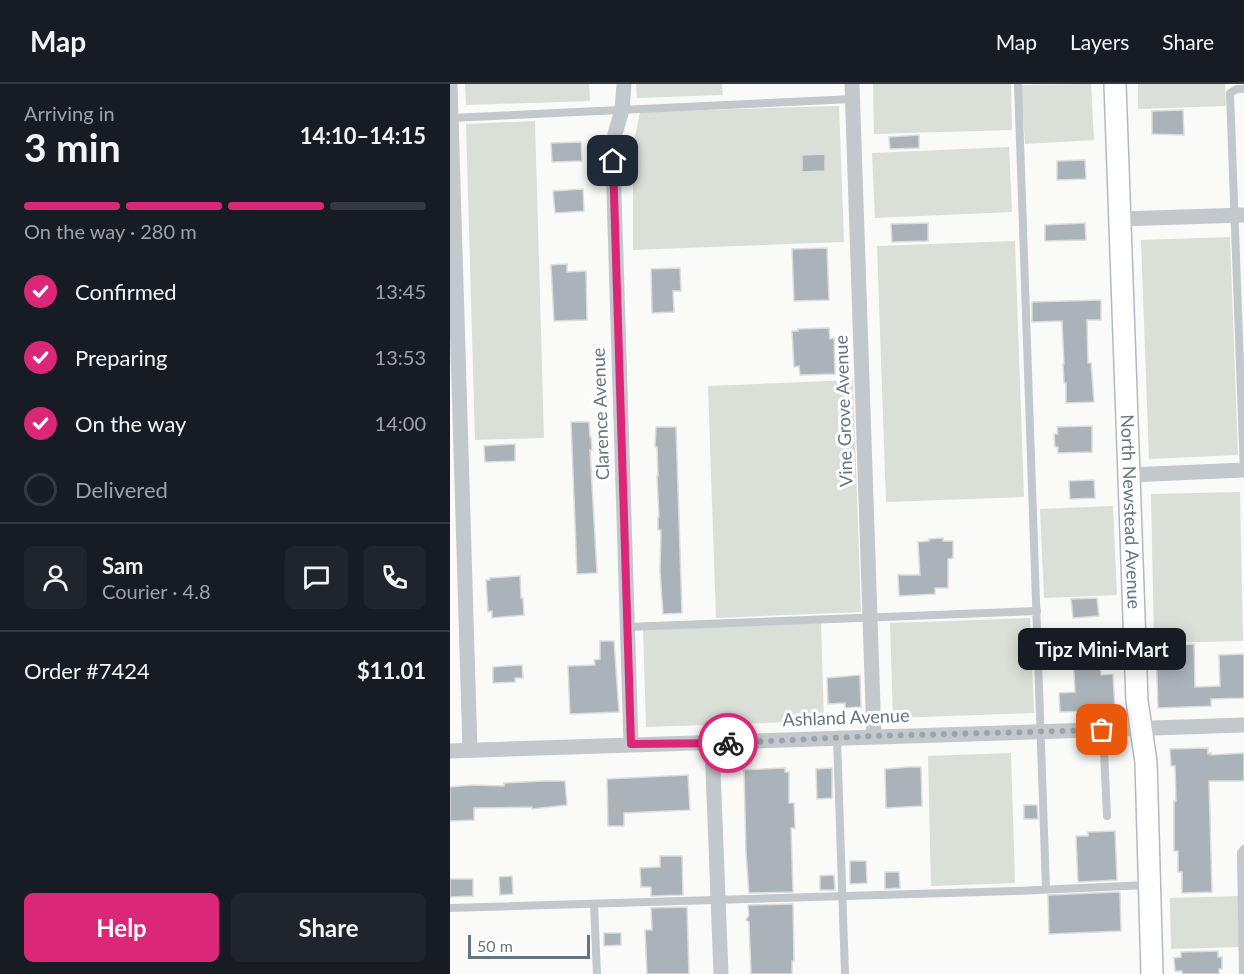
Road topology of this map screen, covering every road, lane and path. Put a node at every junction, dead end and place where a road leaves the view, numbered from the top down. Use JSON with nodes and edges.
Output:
{"nodes":[{"id":1,"x":450,"y":84,"type":"edge"},
{"id":2,"x":624,"y":84,"type":"edge"},
{"id":3,"x":1018,"y":84,"type":"edge"},
{"id":4,"x":1115,"y":84,"type":"edge"},
{"id":5,"x":1244,"y":89,"type":"edge"},
{"id":6,"x":852,"y":92,"type":"edge"},
{"id":7,"x":622,"y":110,"type":"junction"},
{"id":8,"x":451,"y":118,"type":"edge"},
{"id":9,"x":1239,"y":215,"type":"edge"},
{"id":10,"x":1120,"y":219,"type":"junction"},
{"id":11,"x":1242,"y":342,"type":"edge"},
{"id":12,"x":1244,"y":470,"type":"edge"},
{"id":13,"x":1129,"y":475,"type":"junction"},
{"id":14,"x":1244,"y":475,"type":"edge"},
{"id":15,"x":1037,"y":611,"type":"junction"},
{"id":16,"x":870,"y":618,"type":"junction"},
{"id":17,"x":627,"y":627,"type":"junction"},
{"id":18,"x":1244,"y":726,"type":"edge"},
{"id":19,"x":1141,"y":728,"type":"junction"},
{"id":20,"x":1102,"y":730,"type":"junction"},
{"id":21,"x":1041,"y":732,"type":"junction"},
{"id":22,"x":874,"y":736,"type":"junction"},
{"id":23,"x":837,"y":738,"type":"junction"},
{"id":24,"x":631,"y":744,"type":"junction"},
{"id":25,"x":712,"y":744,"type":"junction"},
{"id":26,"x":470,"y":750,"type":"junction"},
{"id":27,"x":450,"y":751,"type":"edge"},
{"id":28,"x":1107,"y":816,"type":"dead end"},
{"id":29,"x":1244,"y":849,"type":"edge"},
{"id":30,"x":1150,"y":885,"type":"junction"},
{"id":31,"x":1047,"y":889,"type":"junction"},
{"id":32,"x":843,"y":896,"type":"junction"},
{"id":33,"x":718,"y":901,"type":"junction"},
{"id":34,"x":594,"y":904,"type":"junction"},
{"id":35,"x":450,"y":908,"type":"edge"},
{"id":36,"x":597,"y":974,"type":"edge"},
{"id":37,"x":721,"y":974,"type":"edge"},
{"id":38,"x":845,"y":974,"type":"edge"},
{"id":39,"x":1152,"y":974,"type":"edge"},
{"id":40,"x":1243,"y":974,"type":"edge"}],
"edges":[{"from":1,"to":8,"type":"street"},
{"from":2,"to":7,"type":"street","name":"Clarence Avenue"},
{"from":3,"to":15,"type":"lane"},
{"from":4,"to":10,"type":"street","name":"North Newstead Avenue"},
{"from":5,"to":9,"type":"lane"},
{"from":6,"to":7,"type":"lane"},
{"from":6,"to":16,"type":"street","name":"Vine Grove Avenue"},
{"from":7,"to":8,"type":"lane"},
{"from":7,"to":17,"type":"street","name":"Clarence Avenue"},
{"from":8,"to":26,"type":"street"},
{"from":9,"to":10,"type":"street"},
{"from":9,"to":11,"type":"lane"},
{"from":10,"to":13,"type":"street","name":"North Newstead Avenue"},
{"from":11,"to":12,"type":"lane"},
{"from":12,"to":13,"type":"street"},
{"from":12,"to":14,"type":"lane"},
{"from":13,"to":19,"type":"street","name":"North Newstead Avenue"},
{"from":15,"to":16,"type":"lane"},
{"from":15,"to":21,"type":"lane"},
{"from":16,"to":17,"type":"lane"},
{"from":16,"to":22,"type":"street","name":"Vine Grove Avenue"},
{"from":17,"to":24,"type":"street","name":"Clarence Avenue"},
{"from":18,"to":19,"type":"street","name":"Ashland Avenue"},
{"from":19,"to":20,"type":"street","name":"Ashland Avenue"},
{"from":19,"to":30,"type":"street","name":"North Newstead Avenue"},
{"from":20,"to":21,"type":"street","name":"Ashland Avenue"},
{"from":20,"to":28,"type":"lane"},
{"from":21,"to":22,"type":"street","name":"Ashland Avenue"},
{"from":21,"to":31,"type":"lane"},
{"from":22,"to":23,"type":"street","name":"Ashland Avenue"},
{"from":23,"to":25,"type":"street","name":"Ashland Avenue"},
{"from":23,"to":32,"type":"lane"},
{"from":24,"to":25,"type":"street","name":"Ashland Avenue"},
{"from":24,"to":26,"type":"street","name":"Ashland Avenue"},
{"from":25,"to":33,"type":"street"},
{"from":26,"to":27,"type":"street","name":"Ashland Avenue"},
{"from":29,"to":40,"type":"lane"},
{"from":30,"to":31,"type":"lane"},
{"from":30,"to":39,"type":"street","name":"North Newstead Avenue"},
{"from":31,"to":32,"type":"lane"},
{"from":32,"to":33,"type":"lane"},
{"from":32,"to":38,"type":"lane"},
{"from":33,"to":34,"type":"lane"},
{"from":33,"to":37,"type":"street"},
{"from":34,"to":35,"type":"lane"},
{"from":34,"to":36,"type":"lane"}]}
